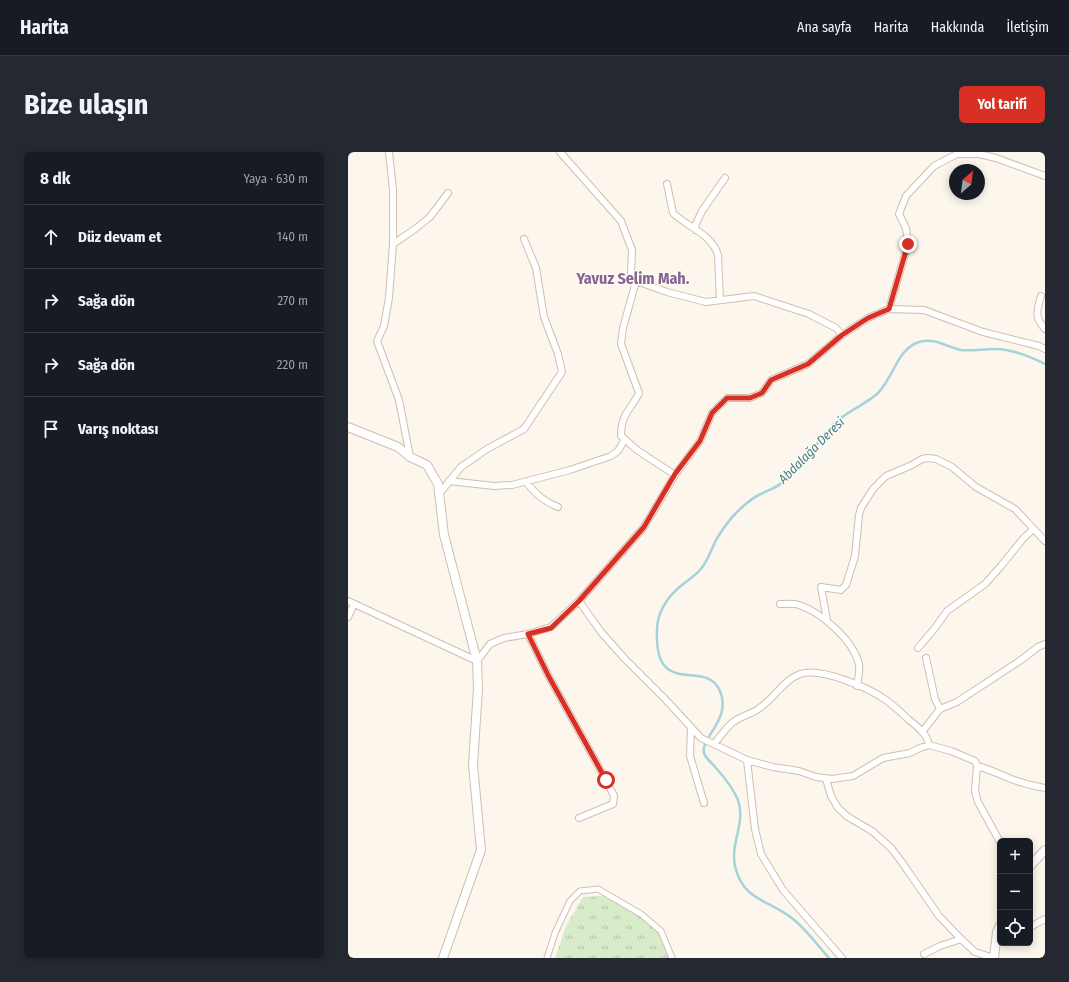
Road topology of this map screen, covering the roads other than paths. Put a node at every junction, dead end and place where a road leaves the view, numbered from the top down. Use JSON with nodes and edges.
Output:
{"nodes":[{"id":1,"x":389,"y":152,"type":"edge"},
{"id":2,"x":560,"y":152,"type":"edge"},
{"id":3,"x":1045,"y":176,"type":"edge"},
{"id":4,"x":725,"y":178,"type":"dead end"},
{"id":5,"x":667,"y":184,"type":"dead end"},
{"id":6,"x":448,"y":193,"type":"dead end"},
{"id":7,"x":696,"y":230,"type":"junction"},
{"id":8,"x":524,"y":239,"type":"dead end"},
{"id":9,"x":393,"y":244,"type":"junction"},
{"id":10,"x":636,"y":281,"type":"junction"},
{"id":11,"x":1041,"y":296,"type":"dead end"},
{"id":12,"x":720,"y":300,"type":"junction"},
{"id":13,"x":889,"y":309,"type":"junction"},
{"id":14,"x":1045,"y":328,"type":"edge"},
{"id":15,"x":842,"y":335,"type":"junction"},
{"id":16,"x":1044,"y":346,"type":"edge"},
{"id":17,"x":348,"y":427,"type":"edge"},
{"id":18,"x":625,"y":439,"type":"junction"},
{"id":19,"x":410,"y":458,"type":"junction"},
{"id":20,"x":675,"y":474,"type":"junction"},
{"id":21,"x":449,"y":481,"type":"junction"},
{"id":22,"x":526,"y":482,"type":"junction"},
{"id":23,"x":439,"y":494,"type":"junction"},
{"id":24,"x":558,"y":507,"type":"dead end"},
{"id":25,"x":1033,"y":529,"type":"junction"},
{"id":26,"x":1045,"y":541,"type":"edge"},
{"id":27,"x":579,"y":601,"type":"junction"},
{"id":28,"x":351,"y":603,"type":"edge"},
{"id":29,"x":780,"y":604,"type":"dead end"},
{"id":30,"x":348,"y":617,"type":"edge"},
{"id":31,"x":827,"y":620,"type":"junction"},
{"id":32,"x":528,"y":634,"type":"junction"},
{"id":33,"x":1045,"y":644,"type":"edge"},
{"id":34,"x":918,"y":648,"type":"dead end"},
{"id":35,"x":926,"y":658,"type":"dead end"},
{"id":36,"x":477,"y":661,"type":"junction"},
{"id":37,"x":857,"y":686,"type":"junction"},
{"id":38,"x":940,"y":709,"type":"junction"},
{"id":39,"x":691,"y":727,"type":"junction"},
{"id":40,"x":922,"y":732,"type":"junction"},
{"id":41,"x":712,"y":743,"type":"junction"},
{"id":42,"x":929,"y":745,"type":"junction"},
{"id":43,"x":747,"y":760,"type":"junction"},
{"id":44,"x":977,"y":766,"type":"junction"},
{"id":45,"x":826,"y":779,"type":"junction"},
{"id":46,"x":1045,"y":788,"type":"edge"},
{"id":47,"x":704,"y":803,"type":"dead end"},
{"id":48,"x":579,"y":818,"type":"dead end"},
{"id":49,"x":998,"y":838,"type":"edge"},
{"id":50,"x":1045,"y":850,"type":"edge"},
{"id":51,"x":1033,"y":863,"type":"edge"},
{"id":52,"x":1045,"y":919,"type":"edge"},
{"id":53,"x":1033,"y":925,"type":"edge"},
{"id":54,"x":960,"y":939,"type":"junction"},
{"id":55,"x":997,"y":941,"type":"edge"},
{"id":56,"x":924,"y":954,"type":"dead end"},
{"id":57,"x":443,"y":958,"type":"edge"},
{"id":58,"x":547,"y":958,"type":"edge"},
{"id":59,"x":672,"y":958,"type":"edge"},
{"id":60,"x":842,"y":958,"type":"edge"},
{"id":61,"x":994,"y":958,"type":"edge"}],
"edges":[{"from":1,"to":9,"type":"street"},
{"from":2,"to":10,"type":"street"},
{"from":3,"to":13,"type":"street"},
{"from":4,"to":7,"type":"street"},
{"from":5,"to":7,"type":"street"},
{"from":6,"to":9,"type":"street"},
{"from":7,"to":12,"type":"street"},
{"from":8,"to":21,"type":"street"},
{"from":9,"to":19,"type":"street"},
{"from":10,"to":12,"type":"street"},
{"from":10,"to":18,"type":"street"},
{"from":11,"to":14,"type":"street"},
{"from":12,"to":15,"type":"street"},
{"from":13,"to":15,"type":"street"},
{"from":13,"to":16,"type":"street"},
{"from":15,"to":20,"type":"street"},
{"from":17,"to":19,"type":"street"},
{"from":18,"to":20,"type":"street"},
{"from":18,"to":22,"type":"street"},
{"from":19,"to":23,"type":"street"},
{"from":20,"to":27,"type":"street"},
{"from":21,"to":22,"type":"street"},
{"from":21,"to":23,"type":"street"},
{"from":22,"to":24,"type":"street"},
{"from":23,"to":36,"type":"street"},
{"from":25,"to":26,"type":"street"},
{"from":25,"to":31,"type":"street"},
{"from":25,"to":34,"type":"street"},
{"from":27,"to":32,"type":"street"},
{"from":27,"to":39,"type":"street"},
{"from":28,"to":30,"type":"street"},
{"from":28,"to":36,"type":"street"},
{"from":29,"to":31,"type":"street"},
{"from":31,"to":37,"type":"street"},
{"from":32,"to":36,"type":"street"},
{"from":32,"to":48,"type":"street"},
{"from":33,"to":38,"type":"street"},
{"from":35,"to":38,"type":"street"},
{"from":36,"to":57,"type":"street"},
{"from":37,"to":40,"type":"street"},
{"from":37,"to":41,"type":"street"},
{"from":38,"to":40,"type":"street"},
{"from":39,"to":41,"type":"street"},
{"from":39,"to":47,"type":"street"},
{"from":40,"to":42,"type":"street"},
{"from":41,"to":43,"type":"street"},
{"from":42,"to":44,"type":"street"},
{"from":42,"to":45,"type":"street"},
{"from":43,"to":45,"type":"street"},
{"from":43,"to":60,"type":"street"},
{"from":44,"to":46,"type":"street"},
{"from":44,"to":49,"type":"street"},
{"from":45,"to":54,"type":"street"},
{"from":50,"to":51,"type":"street"},
{"from":52,"to":53,"type":"street"},
{"from":54,"to":56,"type":"street"},
{"from":54,"to":61,"type":"street"},
{"from":55,"to":61,"type":"street"},
{"from":58,"to":59,"type":"street"}]}
